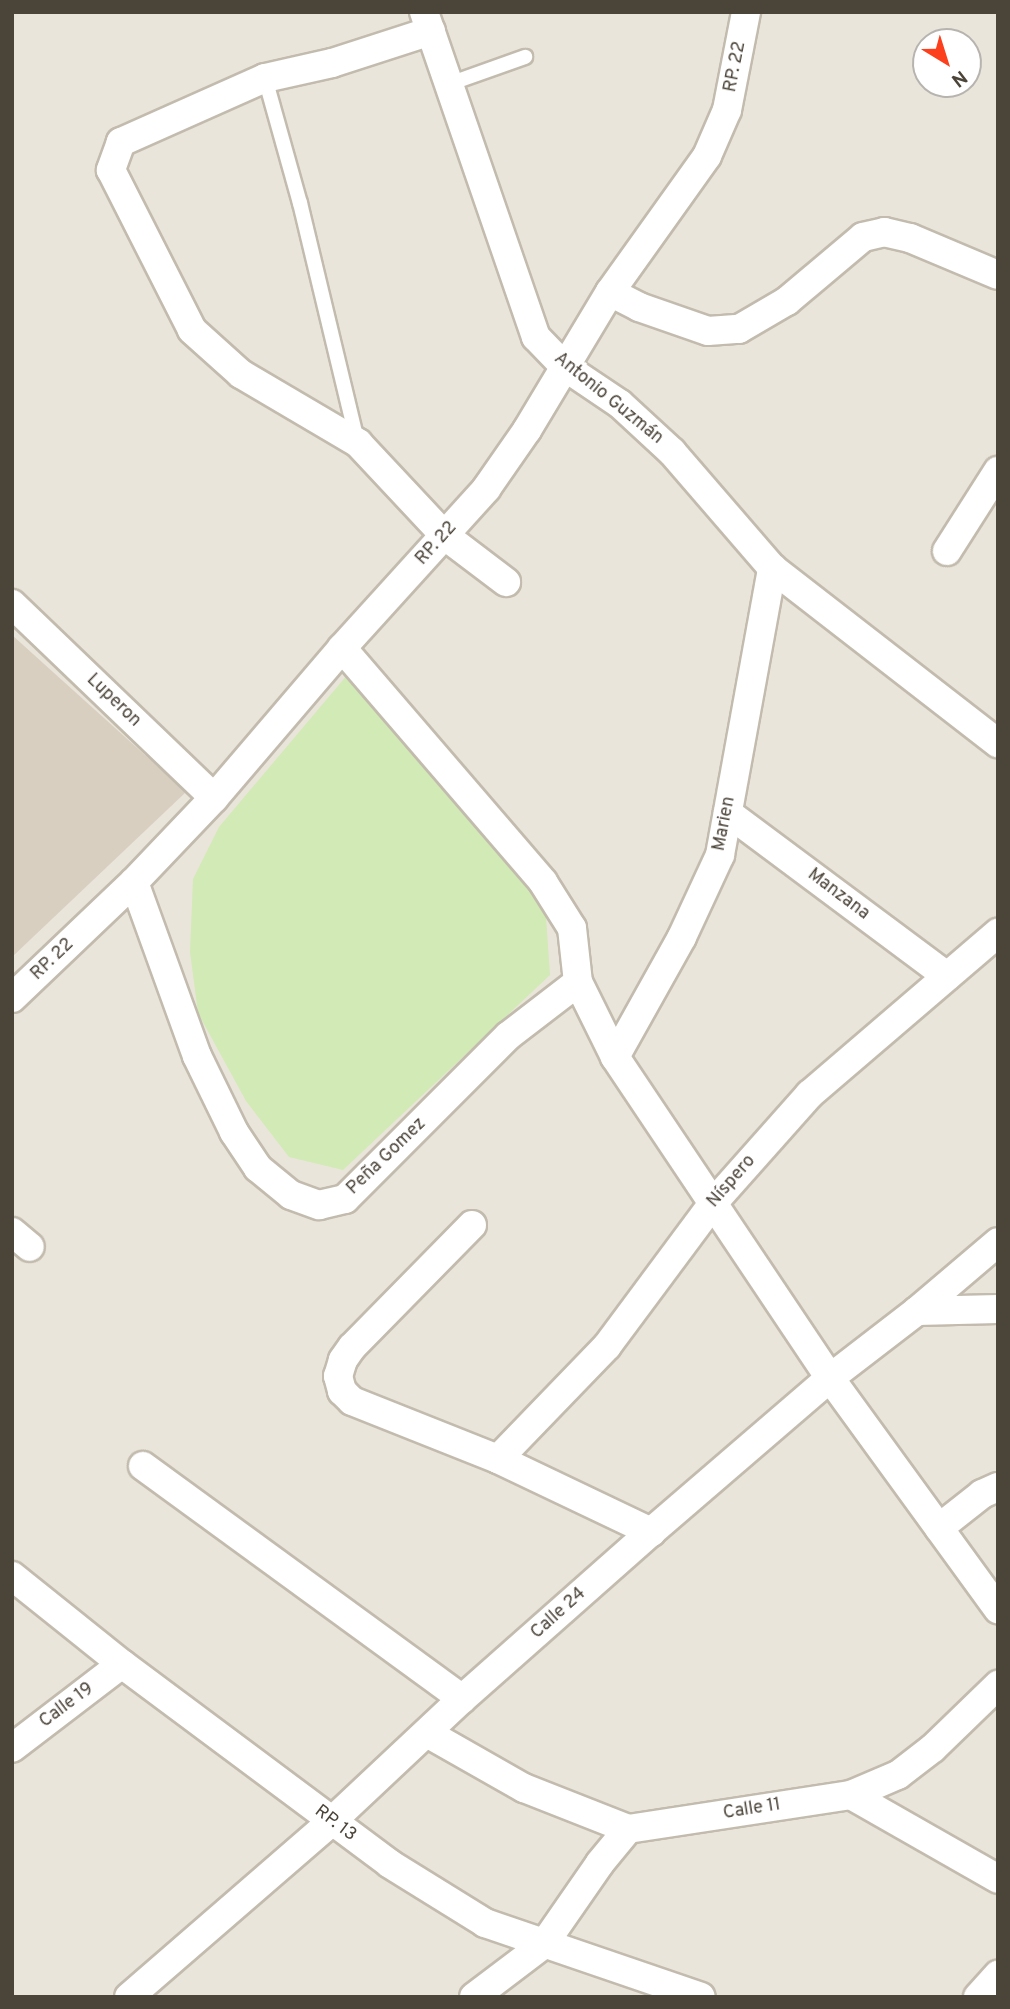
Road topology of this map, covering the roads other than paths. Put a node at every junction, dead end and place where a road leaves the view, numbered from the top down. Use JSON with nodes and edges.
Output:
{"nodes":[{"id":1,"x":746,"y":12,"type":"edge"},
{"id":2,"x":427,"y":21,"type":"edge"},
{"id":3,"x":525,"y":57,"type":"dead end"},
{"id":4,"x":265,"y":78,"type":"junction"},
{"id":5,"x":449,"y":84,"type":"junction"},
{"id":6,"x":998,"y":275,"type":"edge"},
{"id":7,"x":610,"y":292,"type":"junction"},
{"id":8,"x":565,"y":367,"type":"junction"},
{"id":9,"x":358,"y":443,"type":"junction"},
{"id":10,"x":998,"y":471,"type":"edge"},
{"id":11,"x":444,"y":536,"type":"junction"},
{"id":12,"x":947,"y":551,"type":"dead end"},
{"id":13,"x":772,"y":568,"type":"junction"},
{"id":14,"x":506,"y":582,"type":"dead end"},
{"id":15,"x":12,"y":604,"type":"edge"},
{"id":16,"x":342,"y":648,"type":"junction"},
{"id":17,"x":998,"y":743,"type":"edge"},
{"id":18,"x":214,"y":798,"type":"junction"},
{"id":19,"x":729,"y":813,"type":"junction"},
{"id":20,"x":134,"y":882,"type":"junction"},
{"id":21,"x":998,"y":933,"type":"edge"},
{"id":22,"x":947,"y":976,"type":"junction"},
{"id":23,"x":578,"y":982,"type":"junction"},
{"id":24,"x":12,"y":998,"type":"edge"},
{"id":25,"x":615,"y":1057,"type":"junction"},
{"id":26,"x":714,"y":1202,"type":"junction"},
{"id":27,"x":472,"y":1225,"type":"dead end"},
{"id":28,"x":998,"y":1242,"type":"edge"},
{"id":29,"x":998,"y":1309,"type":"edge"},
{"id":30,"x":917,"y":1311,"type":"junction"},
{"id":31,"x":830,"y":1378,"type":"junction"},
{"id":32,"x":498,"y":1459,"type":"junction"},
{"id":33,"x":143,"y":1466,"type":"dead end"},
{"id":34,"x":998,"y":1487,"type":"edge"},
{"id":35,"x":939,"y":1528,"type":"junction"},
{"id":36,"x":651,"y":1532,"type":"junction"},
{"id":37,"x":12,"y":1576,"type":"edge"},
{"id":38,"x":998,"y":1609,"type":"edge"},
{"id":39,"x":121,"y":1664,"type":"junction"},
{"id":40,"x":998,"y":1685,"type":"edge"},
{"id":41,"x":462,"y":1699,"type":"junction"},
{"id":42,"x":427,"y":1733,"type":"junction"},
{"id":43,"x":12,"y":1748,"type":"edge"},
{"id":44,"x":851,"y":1795,"type":"junction"},
{"id":45,"x":332,"y":1821,"type":"junction"},
{"id":46,"x":628,"y":1829,"type":"junction"},
{"id":47,"x":998,"y":1879,"type":"edge"},
{"id":48,"x":544,"y":1944,"type":"junction"},
{"id":49,"x":998,"y":1975,"type":"edge"},
{"id":50,"x":129,"y":1997,"type":"edge"},
{"id":51,"x":474,"y":1997,"type":"edge"},
{"id":52,"x":701,"y":1997,"type":"edge"},
{"id":53,"x":978,"y":1997,"type":"edge"}],
"edges":[{"from":1,"to":7,"type":"street","name":"RP. 22"},
{"from":2,"to":4,"type":"street"},
{"from":2,"to":5,"type":"street","name":"Antonio Guzmán"},
{"from":3,"to":5,"type":"lane"},
{"from":4,"to":9,"type":"lane"},
{"from":4,"to":9,"type":"street"},
{"from":5,"to":8,"type":"street","name":"Antonio Guzmán"},
{"from":6,"to":7,"type":"street"},
{"from":7,"to":8,"type":"street","name":"RP. 22"},
{"from":8,"to":11,"type":"street","name":"RP. 22"},
{"from":8,"to":13,"type":"street","name":"Antonio Guzmán"},
{"from":9,"to":11,"type":"street"},
{"from":10,"to":12,"type":"street"},
{"from":11,"to":14,"type":"street"},
{"from":11,"to":16,"type":"street","name":"RP. 22"},
{"from":13,"to":17,"type":"street","name":"Antonio Guzmán"},
{"from":13,"to":19,"type":"street","name":"Marien"},
{"from":15,"to":18,"type":"street","name":"Luperon"},
{"from":16,"to":18,"type":"street","name":"RP. 22"},
{"from":16,"to":23,"type":"street"},
{"from":18,"to":20,"type":"street","name":"RP. 22"},
{"from":19,"to":22,"type":"street","name":"Manzana"},
{"from":19,"to":25,"type":"street","name":"Marien"},
{"from":20,"to":23,"type":"street","name":"Peña Gomez"},
{"from":20,"to":24,"type":"street","name":"RP. 22"},
{"from":21,"to":22,"type":"street","name":"Níspero"},
{"from":22,"to":26,"type":"street","name":"Níspero"},
{"from":23,"to":25,"type":"street"},
{"from":25,"to":26,"type":"street"},
{"from":26,"to":31,"type":"street"},
{"from":26,"to":32,"type":"street","name":"Níspero"},
{"from":27,"to":32,"type":"street"},
{"from":28,"to":30,"type":"street","name":"Calle 24"},
{"from":29,"to":30,"type":"street"},
{"from":30,"to":31,"type":"street","name":"Calle 24"},
{"from":31,"to":35,"type":"street"},
{"from":31,"to":36,"type":"street","name":"Calle 24"},
{"from":32,"to":36,"type":"street"},
{"from":33,"to":41,"type":"street"},
{"from":34,"to":35,"type":"street"},
{"from":35,"to":38,"type":"street"},
{"from":36,"to":41,"type":"street","name":"Calle 24"},
{"from":37,"to":39,"type":"street","name":"RP. 13"},
{"from":39,"to":43,"type":"street","name":"Calle 19"},
{"from":39,"to":45,"type":"street","name":"RP. 13"},
{"from":40,"to":44,"type":"street","name":"Calle 11"},
{"from":41,"to":42,"type":"street","name":"Calle 24"},
{"from":42,"to":45,"type":"street","name":"Calle 24"},
{"from":42,"to":46,"type":"street"},
{"from":44,"to":46,"type":"street","name":"Calle 11"},
{"from":44,"to":47,"type":"street"},
{"from":45,"to":48,"type":"street","name":"RP. 13"},
{"from":45,"to":50,"type":"street","name":"Calle 24"},
{"from":46,"to":48,"type":"street"},
{"from":48,"to":51,"type":"street"},
{"from":48,"to":52,"type":"street","name":"RP. 13"},
{"from":49,"to":53,"type":"street"}]}
